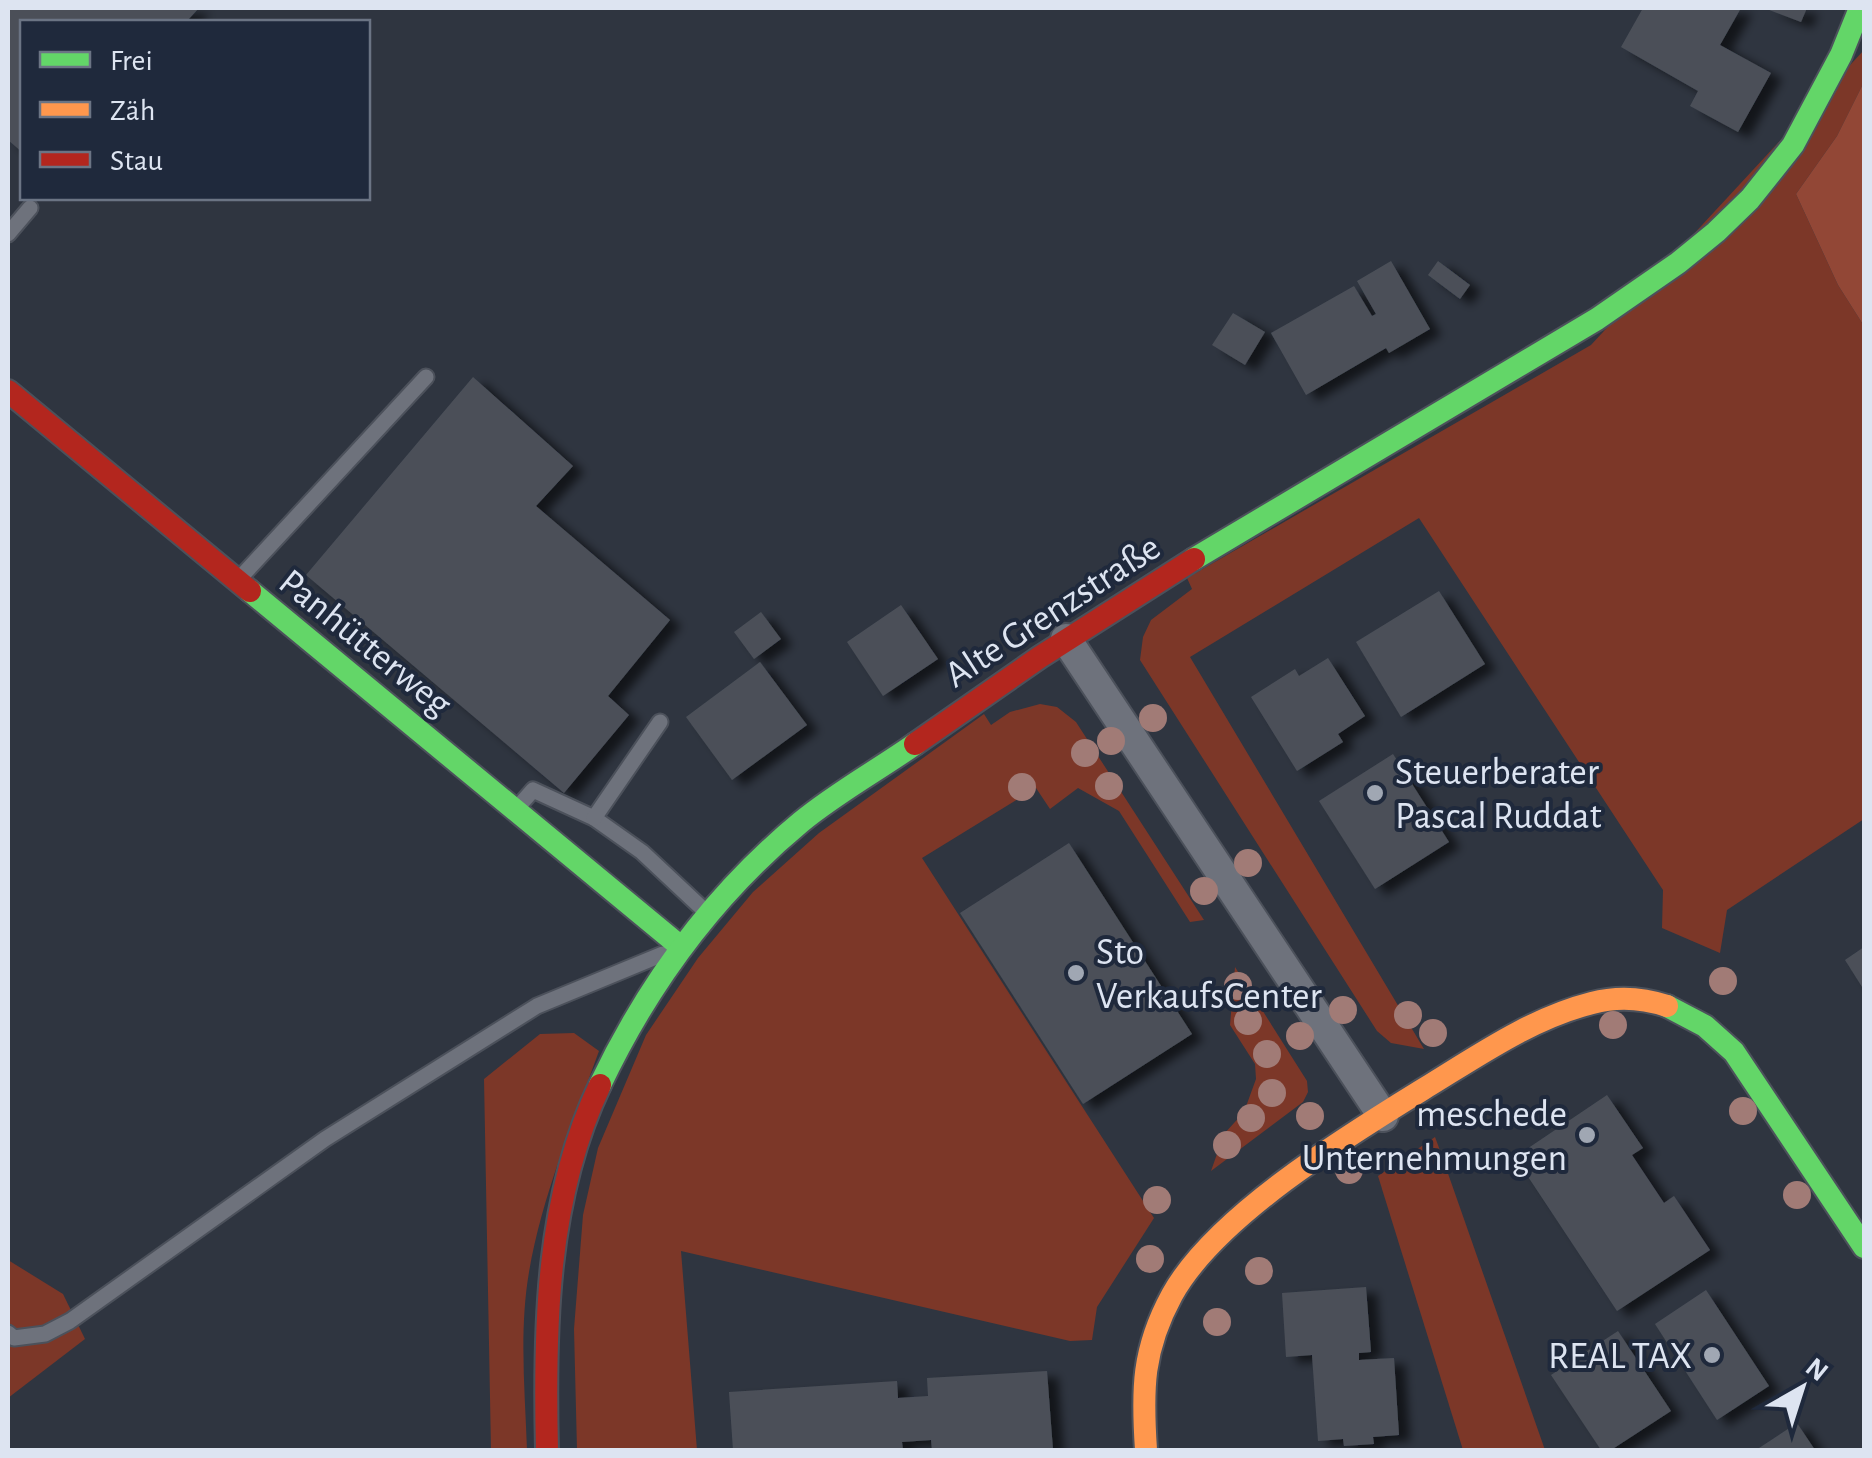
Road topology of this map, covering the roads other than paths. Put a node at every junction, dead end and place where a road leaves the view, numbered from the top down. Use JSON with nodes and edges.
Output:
{"nodes":[{"id":1,"x":1860,"y":8,"type":"edge"},
{"id":2,"x":30,"y":208,"type":"dead end"},
{"id":3,"x":8,"y":234,"type":"edge"},
{"id":4,"x":426,"y":377,"type":"dead end"},
{"id":5,"x":8,"y":391,"type":"edge"},
{"id":6,"x":237,"y":582,"type":"junction"},
{"id":7,"x":1066,"y":639,"type":"junction"},
{"id":8,"x":660,"y":722,"type":"dead end"},
{"id":9,"x":515,"y":810,"type":"junction"},
{"id":10,"x":594,"y":818,"type":"junction"},
{"id":11,"x":708,"y":914,"type":"junction"},
{"id":12,"x":681,"y":947,"type":"junction"},
{"id":13,"x":1383,"y":1116,"type":"junction"},
{"id":14,"x":1864,"y":1248,"type":"edge"},
{"id":15,"x":8,"y":1333,"type":"edge"},
{"id":16,"x":547,"y":1450,"type":"edge"},
{"id":17,"x":1146,"y":1450,"type":"edge"}],
"edges":[{"from":1,"to":7,"type":"street","name":"Alte Grenzstraße"},
{"from":2,"to":3,"type":"lane"},
{"from":4,"to":6,"type":"lane"},
{"from":5,"to":6,"type":"street","name":"Panhütterweg"},
{"from":6,"to":9,"type":"street","name":"Panhütterweg"},
{"from":7,"to":11,"type":"street","name":"Alte Grenzstraße"},
{"from":7,"to":13,"type":"street"},
{"from":8,"to":10,"type":"lane"},
{"from":9,"to":10,"type":"lane"},
{"from":9,"to":12,"type":"street","name":"Panhütterweg"},
{"from":10,"to":11,"type":"lane"},
{"from":11,"to":12,"type":"street","name":"Alte Grenzstraße"},
{"from":12,"to":15,"type":"lane"},
{"from":12,"to":16,"type":"street","name":"Alte Grenzstraße"},
{"from":13,"to":14,"type":"street"},
{"from":13,"to":17,"type":"street"}]}
